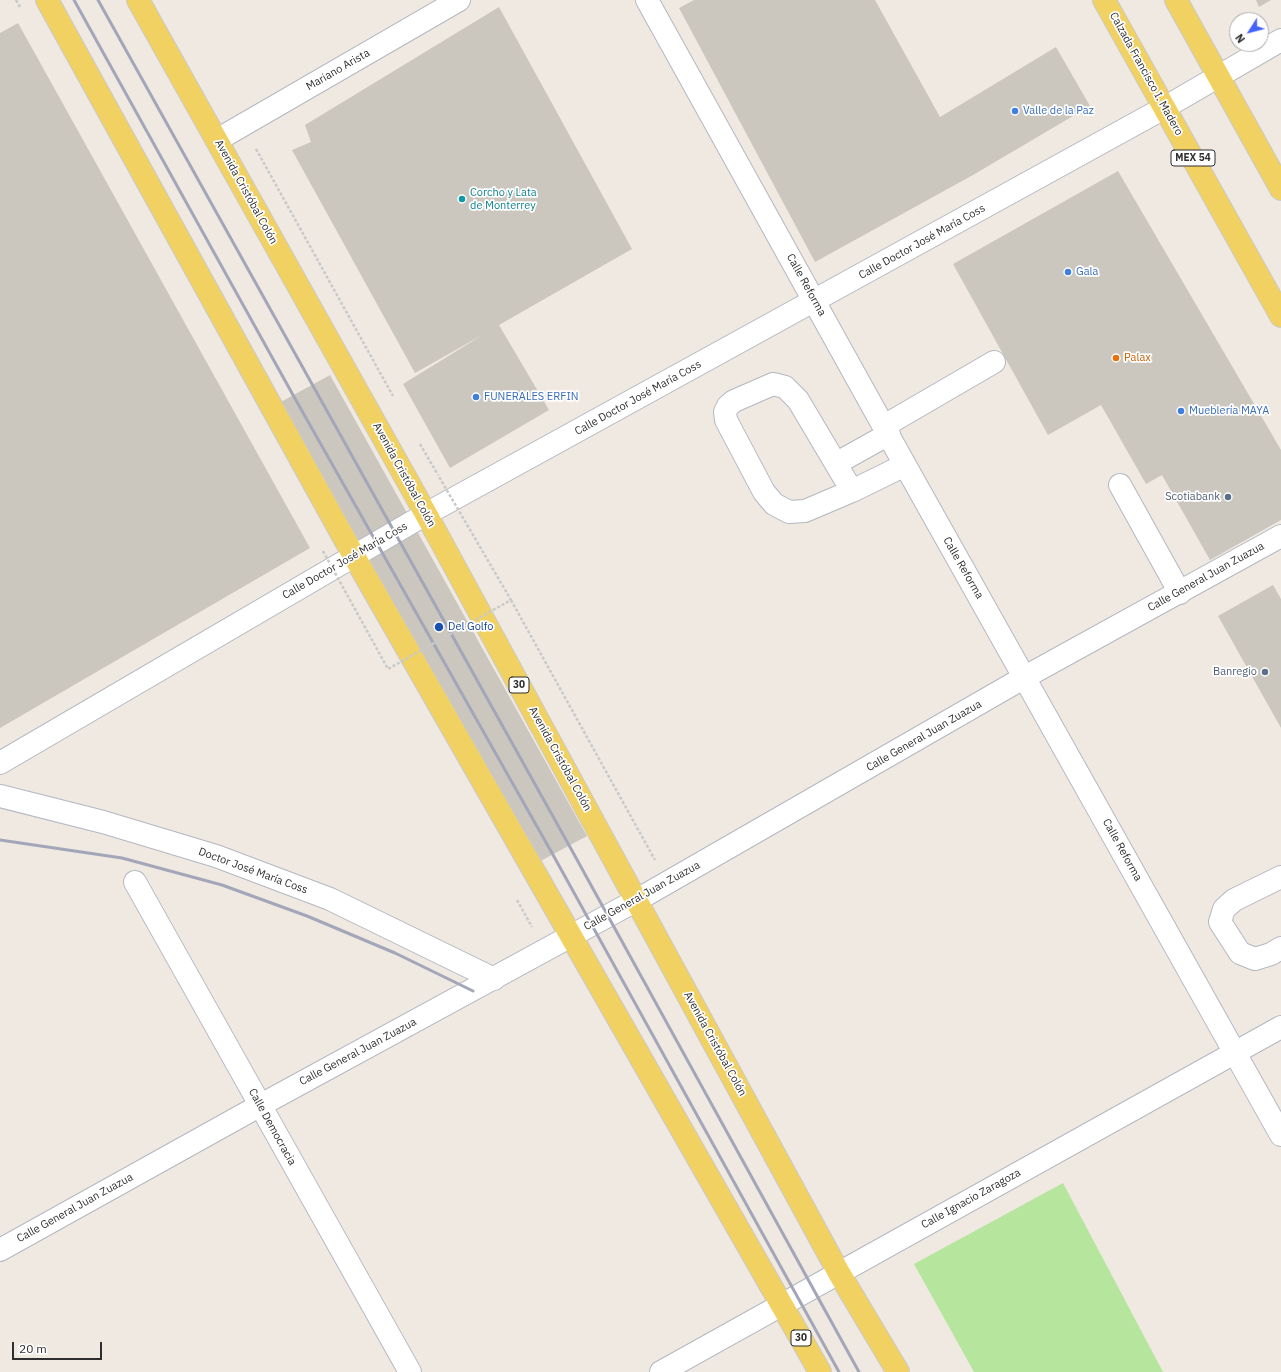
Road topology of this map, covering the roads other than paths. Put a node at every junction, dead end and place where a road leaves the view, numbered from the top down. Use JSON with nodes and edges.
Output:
{"nodes":[{"id":1,"x":47,"y":0,"type":"edge"},
{"id":2,"x":138,"y":0,"type":"edge"},
{"id":3,"x":459,"y":0,"type":"edge"},
{"id":4,"x":647,"y":0,"type":"edge"},
{"id":5,"x":1104,"y":0,"type":"edge"},
{"id":6,"x":1176,"y":0,"type":"edge"},
{"id":7,"x":1281,"y":40,"type":"edge"},
{"id":8,"x":1219,"y":75,"type":"junction"},
{"id":9,"x":1164,"y":108,"type":"junction"},
{"id":10,"x":217,"y":140,"type":"junction"},
{"id":11,"x":1281,"y":189,"type":"edge"},
{"id":12,"x":815,"y":301,"type":"junction"},
{"id":13,"x":1281,"y":316,"type":"edge"},
{"id":14,"x":994,"y":362,"type":"dead end"},
{"id":15,"x":886,"y":430,"type":"junction"},
{"id":16,"x":837,"y":462,"type":"junction"},
{"id":17,"x":905,"y":464,"type":"junction"},
{"id":18,"x":1120,"y":485,"type":"dead end"},
{"id":19,"x":852,"y":491,"type":"junction"},
{"id":20,"x":426,"y":514,"type":"junction"},
{"id":21,"x":1281,"y":536,"type":"edge"},
{"id":22,"x":354,"y":556,"type":"junction"},
{"id":23,"x":1180,"y":592,"type":"junction"},
{"id":24,"x":1026,"y":677,"type":"junction"},
{"id":25,"x":0,"y":763,"type":"edge"},
{"id":26,"x":0,"y":796,"type":"edge"},
{"id":27,"x":1281,"y":877,"type":"edge"},
{"id":28,"x":135,"y":882,"type":"dead end"},
{"id":29,"x":637,"y":900,"type":"junction"},
{"id":30,"x":572,"y":935,"type":"junction"},
{"id":31,"x":1281,"y":948,"type":"edge"},
{"id":32,"x":494,"y":979,"type":"junction"},
{"id":33,"x":1281,"y":1027,"type":"edge"},
{"id":34,"x":1235,"y":1052,"type":"junction"},
{"id":35,"x":259,"y":1106,"type":"junction"},
{"id":36,"x":1281,"y":1135,"type":"edge"},
{"id":37,"x":0,"y":1250,"type":"edge"},
{"id":38,"x":839,"y":1273,"type":"junction"},
{"id":39,"x":783,"y":1305,"type":"junction"},
{"id":40,"x":410,"y":1372,"type":"edge"},
{"id":41,"x":661,"y":1372,"type":"edge"},
{"id":42,"x":820,"y":1372,"type":"edge"},
{"id":43,"x":898,"y":1372,"type":"edge"}],
"edges":[{"from":1,"to":22,"type":"main road","number":"30"},
{"from":2,"to":10,"type":"main road","name":"Avenida Cristóbal Colón","number":"30"},
{"from":3,"to":10,"type":"street","name":"Mariano Arista"},
{"from":4,"to":12,"type":"street","name":"Calle Reforma"},
{"from":5,"to":9,"type":"main road","name":"Calzada Francisco I. Madero","number":"MEX 54"},
{"from":6,"to":8,"type":"main road"},
{"from":7,"to":8,"type":"street","name":"Calle Doctor José María Coss"},
{"from":8,"to":9,"type":"street","name":"Calle Doctor José María Coss"},
{"from":8,"to":11,"type":"main road"},
{"from":9,"to":12,"type":"street","name":"Calle Doctor José María Coss"},
{"from":9,"to":13,"type":"main road","name":"Calzada Francisco I. Madero","number":"MEX 54"},
{"from":10,"to":20,"type":"main road","name":"Avenida Cristóbal Colón","number":"30"},
{"from":12,"to":15,"type":"street","name":"Calle Reforma"},
{"from":12,"to":20,"type":"street","name":"Calle Doctor José María Coss"},
{"from":14,"to":15,"type":"street"},
{"from":15,"to":16,"type":"street"},
{"from":15,"to":17,"type":"street","name":"Calle Reforma"},
{"from":16,"to":19,"type":"street"},
{"from":16,"to":19,"type":"street"},
{"from":17,"to":19,"type":"street"},
{"from":17,"to":24,"type":"street","name":"Calle Reforma"},
{"from":18,"to":23,"type":"street"},
{"from":20,"to":22,"type":"street","name":"Calle Doctor José María Coss"},
{"from":20,"to":29,"type":"main road","name":"Avenida Cristóbal Colón","number":"30"},
{"from":21,"to":23,"type":"street","name":"Calle General Juan Zuazua"},
{"from":22,"to":25,"type":"street","name":"Calle Doctor José María Coss"},
{"from":22,"to":30,"type":"main road","number":"30"},
{"from":23,"to":24,"type":"street","name":"Calle General Juan Zuazua"},
{"from":24,"to":29,"type":"street","name":"Calle General Juan Zuazua"},
{"from":24,"to":34,"type":"street","name":"Calle Reforma"},
{"from":26,"to":32,"type":"street","name":"Doctor José María Coss"},
{"from":27,"to":31,"type":"street"},
{"from":28,"to":35,"type":"street","name":"Calle Democracia"},
{"from":29,"to":30,"type":"street","name":"Calle General Juan Zuazua"},
{"from":29,"to":38,"type":"main road","name":"Avenida Cristóbal Colón","number":"30"},
{"from":30,"to":32,"type":"street","name":"Calle General Juan Zuazua"},
{"from":30,"to":39,"type":"main road","number":"30"},
{"from":32,"to":35,"type":"street","name":"Calle General Juan Zuazua"},
{"from":33,"to":34,"type":"street","name":"Calle Ignacio Zaragoza"},
{"from":34,"to":36,"type":"street","name":"Calle Reforma"},
{"from":34,"to":38,"type":"street","name":"Calle Ignacio Zaragoza"},
{"from":35,"to":37,"type":"street","name":"Calle General Juan Zuazua"},
{"from":35,"to":40,"type":"street","name":"Calle Democracia"},
{"from":38,"to":39,"type":"street","name":"Calle Ignacio Zaragoza"},
{"from":38,"to":43,"type":"main road","name":"Avenida Cristóbal Colón","number":"30"},
{"from":39,"to":41,"type":"street","name":"Calle Ignacio Zaragoza"},
{"from":39,"to":42,"type":"main road","number":"30"}]}
